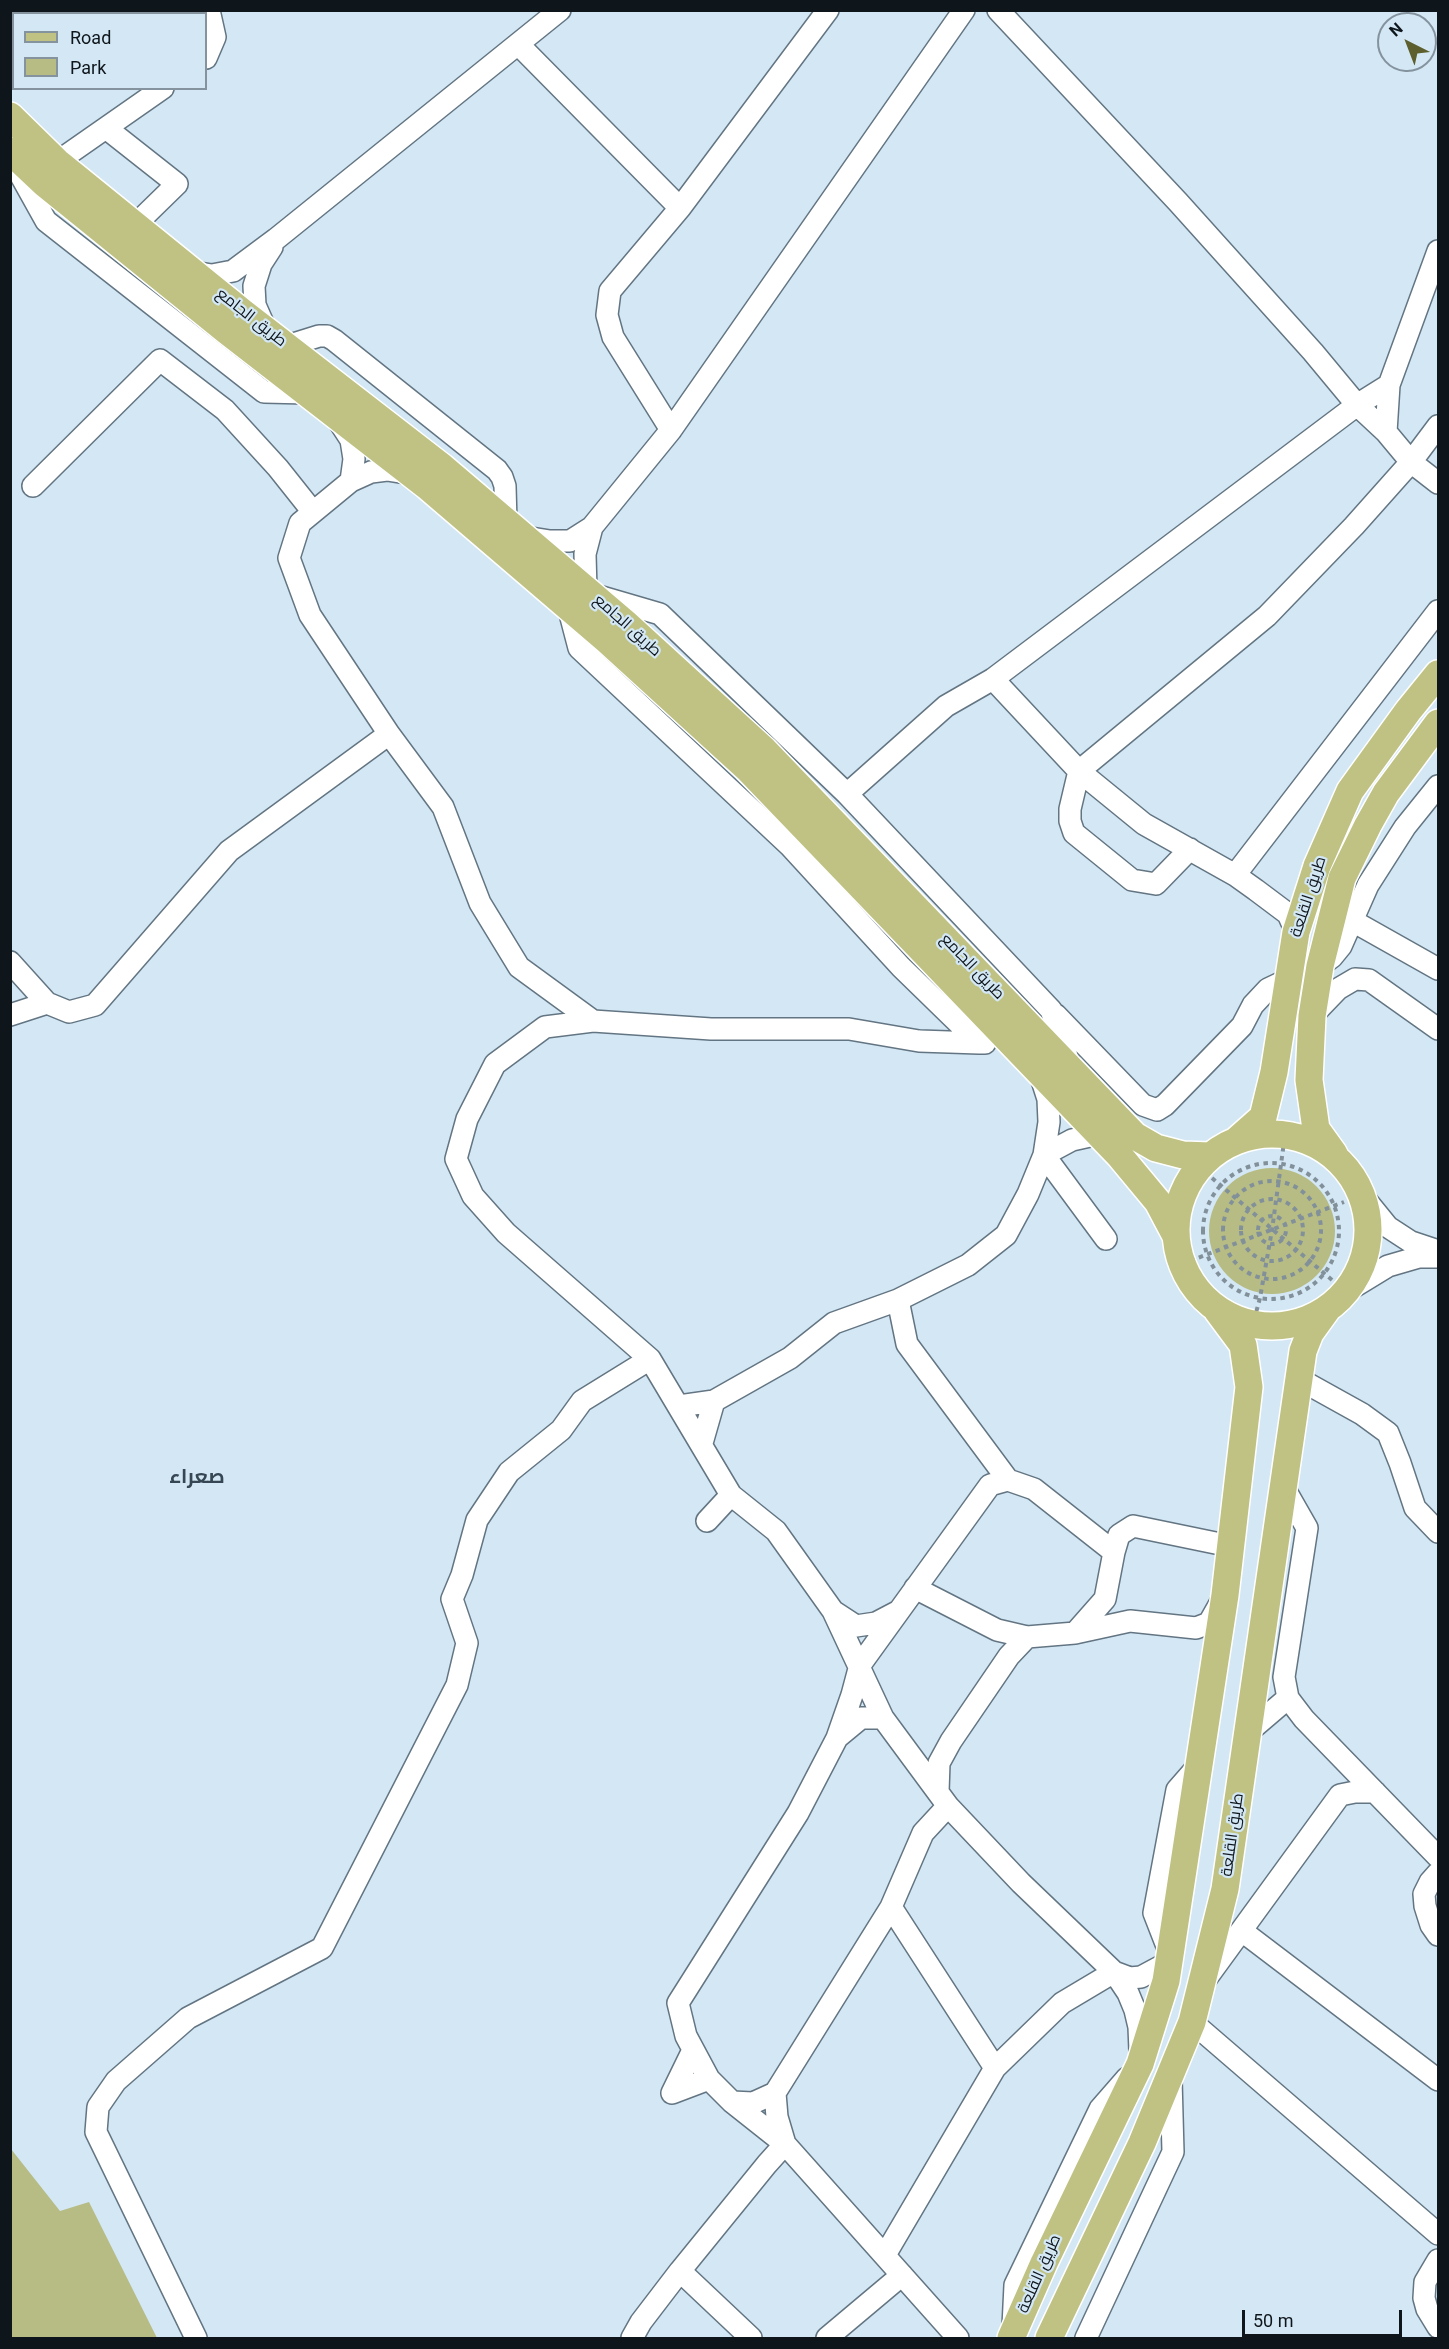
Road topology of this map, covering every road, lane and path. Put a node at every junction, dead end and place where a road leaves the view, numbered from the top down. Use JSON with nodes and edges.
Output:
{"nodes":[{"id":1,"x":209,"y":10,"type":"edge"},
{"id":2,"x":560,"y":10,"type":"edge"},
{"id":3,"x":828,"y":10,"type":"edge"},
{"id":4,"x":964,"y":10,"type":"edge"},
{"id":5,"x":998,"y":10,"type":"edge"},
{"id":6,"x":210,"y":31,"type":"edge"},
{"id":7,"x":518,"y":44,"type":"junction"},
{"id":8,"x":207,"y":51,"type":"edge"},
{"id":9,"x":160,"y":90,"type":"edge"},
{"id":10,"x":10,"y":116,"type":"edge"},
{"id":11,"x":106,"y":128,"type":"junction"},
{"id":12,"x":10,"y":151,"type":"edge"},
{"id":13,"x":10,"y":157,"type":"edge"},
{"id":14,"x":57,"y":162,"type":"junction"},
{"id":15,"x":680,"y":208,"type":"junction"},
{"id":16,"x":135,"y":225,"type":"junction"},
{"id":17,"x":276,"y":239,"type":"junction"},
{"id":18,"x":1438,"y":251,"type":"edge"},
{"id":19,"x":193,"y":272,"type":"junction"},
{"id":20,"x":276,"y":338,"type":"junction"},
{"id":21,"x":1389,"y":385,"type":"junction"},
{"id":22,"x":307,"y":393,"type":"junction"},
{"id":23,"x":1357,"y":405,"type":"junction"},
{"id":24,"x":336,"y":415,"type":"junction"},
{"id":25,"x":1438,"y":426,"type":"edge"},
{"id":26,"x":671,"y":430,"type":"junction"},
{"id":27,"x":1386,"y":432,"type":"junction"},
{"id":28,"x":1411,"y":462,"type":"junction"},
{"id":29,"x":412,"y":474,"type":"junction"},
{"id":30,"x":351,"y":481,"type":"junction"},
{"id":31,"x":1438,"y":483,"type":"edge"},
{"id":32,"x":33,"y":486,"type":"dead end"},
{"id":33,"x":313,"y":512,"type":"junction"},
{"id":34,"x":592,"y":527,"type":"junction"},
{"id":35,"x":515,"y":530,"type":"junction"},
{"id":36,"x":582,"y":596,"type":"junction"},
{"id":37,"x":1438,"y":612,"type":"edge"},
{"id":38,"x":1438,"y":674,"type":"edge"},
{"id":39,"x":993,"y":678,"type":"junction"},
{"id":40,"x":1438,"y":723,"type":"edge"},
{"id":41,"x":389,"y":734,"type":"junction"},
{"id":42,"x":1079,"y":771,"type":"junction"},
{"id":43,"x":1438,"y":786,"type":"edge"},
{"id":44,"x":847,"y":794,"type":"junction"},
{"id":45,"x":1190,"y":849,"type":"junction"},
{"id":46,"x":1235,"y":875,"type":"junction"},
{"id":47,"x":1351,"y":920,"type":"junction"},
{"id":48,"x":1296,"y":932,"type":"junction"},
{"id":49,"x":10,"y":962,"type":"edge"},
{"id":50,"x":1320,"y":966,"type":"junction"},
{"id":51,"x":1438,"y":969,"type":"edge"},
{"id":52,"x":1288,"y":980,"type":"junction"},
{"id":53,"x":47,"y":1003,"type":"junction"},
{"id":54,"x":1051,"y":1010,"type":"junction"},
{"id":55,"x":10,"y":1016,"type":"edge"},
{"id":56,"x":1312,"y":1016,"type":"junction"},
{"id":57,"x":593,"y":1021,"type":"junction"},
{"id":58,"x":1438,"y":1029,"type":"edge"},
{"id":59,"x":979,"y":1043,"type":"junction"},
{"id":60,"x":1012,"y":1044,"type":"junction"},
{"id":61,"x":1039,"y":1071,"type":"junction"},
{"id":62,"x":1073,"y":1071,"type":"junction"},
{"id":63,"x":1099,"y":1134,"type":"junction"},
{"id":64,"x":1285,"y":1135,"type":"junction"},
{"id":65,"x":1236,"y":1141,"type":"junction"},
{"id":66,"x":1044,"y":1155,"type":"junction"},
{"id":67,"x":1336,"y":1157,"type":"junction"},
{"id":68,"x":1282,"y":1163,"type":"junction"},
{"id":69,"x":1210,"y":1170,"type":"junction"},
{"id":70,"x":1279,"y":1182,"type":"junction"},
{"id":71,"x":1362,"y":1195,"type":"junction"},
{"id":72,"x":1236,"y":1198,"type":"junction"},
{"id":73,"x":1276,"y":1200,"type":"junction"},
{"id":74,"x":1335,"y":1206,"type":"junction"},
{"id":75,"x":1250,"y":1209,"type":"junction"},
{"id":76,"x":1317,"y":1212,"type":"junction"},
{"id":77,"x":1274,"y":1216,"type":"junction"},
{"id":78,"x":1300,"y":1219,"type":"junction"},
{"id":79,"x":1262,"y":1220,"type":"junction"},
{"id":80,"x":1285,"y":1225,"type":"junction"},
{"id":81,"x":1272,"y":1230,"type":"junction"},
{"id":82,"x":1259,"y":1234,"type":"junction"},
{"id":83,"x":1176,"y":1236,"type":"junction"},
{"id":84,"x":1106,"y":1239,"type":"dead end"},
{"id":85,"x":1283,"y":1239,"type":"junction"},
{"id":86,"x":1243,"y":1241,"type":"junction"},
{"id":87,"x":1269,"y":1244,"type":"junction"},
{"id":88,"x":1226,"y":1248,"type":"junction"},
{"id":89,"x":1296,"y":1250,"type":"junction"},
{"id":90,"x":1438,"y":1251,"type":"edge"},
{"id":91,"x":1438,"y":1257,"type":"edge"},
{"id":92,"x":1194,"y":1260,"type":"junction"},
{"id":93,"x":1267,"y":1260,"type":"junction"},
{"id":94,"x":1309,"y":1262,"type":"junction"},
{"id":95,"x":1324,"y":1274,"type":"junction"},
{"id":96,"x":1263,"y":1279,"type":"junction"},
{"id":97,"x":1337,"y":1299,"type":"junction"},
{"id":98,"x":898,"y":1300,"type":"junction"},
{"id":99,"x":1217,"y":1310,"type":"junction"},
{"id":100,"x":1256,"y":1311,"type":"junction"},
{"id":101,"x":650,"y":1359,"type":"junction"},
{"id":102,"x":1299,"y":1379,"type":"junction"},
{"id":103,"x":714,"y":1401,"type":"junction"},
{"id":104,"x":679,"y":1406,"type":"junction"},
{"id":105,"x":702,"y":1443,"type":"junction"},
{"id":106,"x":1008,"y":1480,"type":"junction"},
{"id":107,"x":1283,"y":1486,"type":"junction"},
{"id":108,"x":731,"y":1495,"type":"junction"},
{"id":109,"x":707,"y":1521,"type":"dead end"},
{"id":110,"x":1438,"y":1532,"type":"edge"},
{"id":111,"x":1230,"y":1546,"type":"junction"},
{"id":112,"x":1114,"y":1552,"type":"junction"},
{"id":113,"x":915,"y":1588,"type":"junction"},
{"id":114,"x":1225,"y":1594,"type":"junction"},
{"id":115,"x":1105,"y":1599,"type":"junction"},
{"id":116,"x":833,"y":1611,"type":"junction"},
{"id":117,"x":898,"y":1611,"type":"junction"},
{"id":118,"x":1130,"y":1621,"type":"junction"},
{"id":119,"x":997,"y":1630,"type":"junction"},
{"id":120,"x":1075,"y":1633,"type":"junction"},
{"id":121,"x":1027,"y":1637,"type":"junction"},
{"id":122,"x":1009,"y":1656,"type":"junction"},
{"id":123,"x":860,"y":1665,"type":"junction"},
{"id":124,"x":1280,"y":1706,"type":"junction"},
{"id":125,"x":883,"y":1718,"type":"junction"},
{"id":126,"x":1248,"y":1732,"type":"junction"},
{"id":127,"x":837,"y":1738,"type":"junction"},
{"id":128,"x":951,"y":1741,"type":"junction"},
{"id":129,"x":902,"y":1743,"type":"junction"},
{"id":130,"x":1342,"y":1758,"type":"junction"},
{"id":131,"x":1376,"y":1792,"type":"junction"},
{"id":132,"x":1340,"y":1795,"type":"junction"},
{"id":133,"x":943,"y":1799,"type":"junction"},
{"id":134,"x":1438,"y":1857,"type":"edge"},
{"id":135,"x":1438,"y":1873,"type":"edge"},
{"id":136,"x":891,"y":1907,"type":"junction"},
{"id":137,"x":1242,"y":1931,"type":"junction"},
{"id":138,"x":1438,"y":1935,"type":"edge"},
{"id":139,"x":1170,"y":1959,"type":"junction"},
{"id":140,"x":1114,"y":1972,"type":"junction"},
{"id":141,"x":1200,"y":1987,"type":"junction"},
{"id":142,"x":1192,"y":2022,"type":"junction"},
{"id":143,"x":693,"y":2049,"type":"junction"},
{"id":144,"x":1140,"y":2064,"type":"junction"},
{"id":145,"x":995,"y":2068,"type":"junction"},
{"id":146,"x":1171,"y":2072,"type":"junction"},
{"id":147,"x":709,"y":2079,"type":"junction"},
{"id":148,"x":1438,"y":2080,"type":"edge"},
{"id":149,"x":776,"y":2093,"type":"junction"},
{"id":150,"x":732,"y":2102,"type":"junction"},
{"id":151,"x":785,"y":2144,"type":"junction"},
{"id":152,"x":1438,"y":2234,"type":"edge"},
{"id":153,"x":885,"y":2255,"type":"junction"},
{"id":154,"x":1438,"y":2260,"type":"edge"},
{"id":155,"x":680,"y":2271,"type":"junction"},
{"id":156,"x":902,"y":2275,"type":"junction"},
{"id":157,"x":1438,"y":2327,"type":"edge"},
{"id":158,"x":1009,"y":2337,"type":"edge"},
{"id":159,"x":196,"y":2338,"type":"edge"},
{"id":160,"x":632,"y":2338,"type":"edge"},
{"id":161,"x":751,"y":2338,"type":"edge"},
{"id":162,"x":827,"y":2338,"type":"edge"},
{"id":163,"x":958,"y":2338,"type":"edge"},
{"id":164,"x":1049,"y":2338,"type":"edge"},
{"id":165,"x":1086,"y":2338,"type":"edge"}],
"edges":[{"from":1,"to":6,"type":"street"},
{"from":2,"to":7,"type":"street"},
{"from":3,"to":15,"type":"street"},
{"from":4,"to":26,"type":"street"},
{"from":5,"to":23,"type":"street"},
{"from":6,"to":8,"type":"street"},
{"from":7,"to":15,"type":"street"},
{"from":7,"to":17,"type":"street"},
{"from":9,"to":11,"type":"street"},
{"from":10,"to":14,"type":"main road","name":"طريق الجامع"},
{"from":11,"to":14,"type":"street"},
{"from":11,"to":16,"type":"street"},
{"from":12,"to":22,"type":"main road","name":"طريق الجامع"},
{"from":13,"to":22,"type":"street"},
{"from":14,"to":16,"type":"main road","name":"طريق الجامع"},
{"from":15,"to":26,"type":"street"},
{"from":16,"to":19,"type":"main road","name":"طريق الجامع"},
{"from":17,"to":19,"type":"street"},
{"from":17,"to":20,"type":"street"},
{"from":18,"to":21,"type":"street"},
{"from":19,"to":20,"type":"main road","name":"طريق الجامع"},
{"from":20,"to":35,"type":"main road","name":"طريق الجامع"},
{"from":21,"to":23,"type":"street"},
{"from":21,"to":27,"type":"street"},
{"from":22,"to":24,"type":"main road","name":"طريق الجامع"},
{"from":23,"to":27,"type":"street"},
{"from":23,"to":39,"type":"street"},
{"from":24,"to":29,"type":"main road","name":"طريق الجامع"},
{"from":24,"to":30,"type":"street"},
{"from":25,"to":28,"type":"street"},
{"from":26,"to":34,"type":"street"},
{"from":27,"to":28,"type":"street"},
{"from":28,"to":31,"type":"street"},
{"from":28,"to":42,"type":"street"},
{"from":29,"to":30,"type":"street"},
{"from":29,"to":36,"type":"main road","name":"طريق الجامع"},
{"from":30,"to":33,"type":"street"},
{"from":32,"to":33,"type":"street"},
{"from":33,"to":41,"type":"street"},
{"from":34,"to":35,"type":"street"},
{"from":34,"to":36,"type":"street"},
{"from":35,"to":36,"type":"main road","name":"طريق الجامع"},
{"from":36,"to":44,"type":"street"},
{"from":36,"to":59,"type":"street"},
{"from":36,"to":60,"type":"main road","name":"طريق الجامع"},
{"from":36,"to":62,"type":"main road","name":"طريق الجامع"},
{"from":37,"to":46,"type":"street"},
{"from":38,"to":48,"type":"main road","name":"طريق القلعة"},
{"from":39,"to":42,"type":"street"},
{"from":39,"to":44,"type":"street"},
{"from":40,"to":50,"type":"main road","name":"طريق القلعة"},
{"from":41,"to":53,"type":"street"},
{"from":41,"to":57,"type":"street"},
{"from":42,"to":45,"type":"street"},
{"from":42,"to":45,"type":"street"},
{"from":43,"to":47,"type":"street"},
{"from":44,"to":54,"type":"street"},
{"from":45,"to":46,"type":"street"},
{"from":46,"to":48,"type":"street"},
{"from":47,"to":50,"type":"street"},
{"from":47,"to":51,"type":"street"},
{"from":48,"to":52,"type":"main road","name":"طريق القلعة"},
{"from":49,"to":53,"type":"street"},
{"from":50,"to":56,"type":"main road","name":"طريق القلعة"},
{"from":52,"to":54,"type":"street"},
{"from":52,"to":65,"type":"main road","name":"طريق القلعة"},
{"from":53,"to":55,"type":"street"},
{"from":54,"to":62,"type":"street"},
{"from":56,"to":58,"type":"street"},
{"from":56,"to":67,"type":"main road","name":"طريق القلعة"},
{"from":57,"to":59,"type":"street"},
{"from":57,"to":101,"type":"street"},
{"from":59,"to":60,"type":"street"},
{"from":60,"to":61,"type":"main road","name":"طريق الجامع"},
{"from":61,"to":63,"type":"main road","name":"طريق الجامع"},
{"from":61,"to":66,"type":"street"},
{"from":62,"to":69,"type":"main road","name":"طريق الجامع"},
{"from":63,"to":66,"type":"street"},
{"from":63,"to":83,"type":"main road","name":"طريق الجامع"},
{"from":64,"to":65,"type":"main road"},
{"from":64,"to":67,"type":"main road"},
{"from":64,"to":68,"type":"path"},
{"from":65,"to":69,"type":"main road"},
{"from":66,"to":84,"type":"street"},
{"from":66,"to":98,"type":"street"},
{"from":67,"to":71,"type":"main road","name":"طريق القلعة"},
{"from":68,"to":69,"type":"path"},
{"from":68,"to":70,"type":"path"},
{"from":68,"to":74,"type":"path"},
{"from":69,"to":72,"type":"path"},
{"from":69,"to":83,"type":"main road"},
{"from":69,"to":92,"type":"path"},
{"from":70,"to":72,"type":"path"},
{"from":70,"to":73,"type":"path"},
{"from":70,"to":76,"type":"path"},
{"from":71,"to":74,"type":"path"},
{"from":71,"to":90,"type":"street"},
{"from":71,"to":97,"type":"main road","name":"طريق القلعة"},
{"from":72,"to":75,"type":"path"},
{"from":72,"to":88,"type":"path"},
{"from":73,"to":75,"type":"path"},
{"from":73,"to":77,"type":"path"},
{"from":73,"to":78,"type":"path"},
{"from":74,"to":76,"type":"path"},
{"from":74,"to":95,"type":"path"},
{"from":75,"to":79,"type":"path"},
{"from":75,"to":86,"type":"path"},
{"from":76,"to":78,"type":"path"},
{"from":76,"to":94,"type":"path"},
{"from":77,"to":79,"type":"path"},
{"from":77,"to":80,"type":"path"},
{"from":77,"to":81,"type":"path"},
{"from":78,"to":80,"type":"path"},
{"from":78,"to":89,"type":"path"},
{"from":79,"to":81,"type":"path"},
{"from":79,"to":82,"type":"path"},
{"from":80,"to":81,"type":"path"},
{"from":80,"to":85,"type":"path"},
{"from":81,"to":82,"type":"path"},
{"from":81,"to":85,"type":"path"},
{"from":81,"to":87,"type":"path"},
{"from":82,"to":86,"type":"path"},
{"from":82,"to":87,"type":"path"},
{"from":83,"to":92,"type":"main road"},
{"from":85,"to":87,"type":"path"},
{"from":85,"to":89,"type":"path"},
{"from":86,"to":88,"type":"path"},
{"from":86,"to":93,"type":"path"},
{"from":87,"to":93,"type":"path"},
{"from":88,"to":92,"type":"path"},
{"from":88,"to":96,"type":"path"},
{"from":89,"to":93,"type":"path"},
{"from":89,"to":94,"type":"path"},
{"from":91,"to":97,"type":"street"},
{"from":92,"to":99,"type":"main road"},
{"from":92,"to":100,"type":"path"},
{"from":93,"to":96,"type":"path"},
{"from":94,"to":95,"type":"path"},
{"from":94,"to":96,"type":"path"},
{"from":95,"to":97,"type":"path"},
{"from":95,"to":100,"type":"path"},
{"from":96,"to":100,"type":"path"},
{"from":97,"to":100,"type":"main road"},
{"from":97,"to":102,"type":"main road","name":"طريق القلعة"},
{"from":98,"to":103,"type":"street"},
{"from":98,"to":106,"type":"street"},
{"from":99,"to":100,"type":"main road"},
{"from":99,"to":111,"type":"main road","name":"طريق القلعة"},
{"from":101,"to":104,"type":"street"},
{"from":101,"to":159,"type":"street"},
{"from":102,"to":107,"type":"main road","name":"طريق القلعة"},
{"from":102,"to":110,"type":"street"},
{"from":103,"to":104,"type":"street"},
{"from":103,"to":105,"type":"street"},
{"from":104,"to":105,"type":"street"},
{"from":105,"to":108,"type":"street"},
{"from":106,"to":112,"type":"street"},
{"from":106,"to":113,"type":"street"},
{"from":107,"to":124,"type":"street"},
{"from":107,"to":126,"type":"main road","name":"طريق القلعة"},
{"from":108,"to":109,"type":"street"},
{"from":108,"to":116,"type":"street"},
{"from":111,"to":112,"type":"street"},
{"from":111,"to":114,"type":"main road","name":"طريق القلعة"},
{"from":112,"to":115,"type":"street"},
{"from":113,"to":117,"type":"street"},
{"from":113,"to":119,"type":"street"},
{"from":114,"to":118,"type":"street"},
{"from":114,"to":139,"type":"main road","name":"طريق القلعة"},
{"from":115,"to":118,"type":"street"},
{"from":115,"to":120,"type":"street"},
{"from":116,"to":117,"type":"street"},
{"from":116,"to":123,"type":"street"},
{"from":117,"to":123,"type":"street"},
{"from":118,"to":120,"type":"street"},
{"from":119,"to":121,"type":"street"},
{"from":119,"to":122,"type":"street"},
{"from":120,"to":121,"type":"street"},
{"from":121,"to":122,"type":"street"},
{"from":122,"to":128,"type":"street"},
{"from":123,"to":125,"type":"street"},
{"from":123,"to":127,"type":"street"},
{"from":124,"to":126,"type":"street"},
{"from":124,"to":130,"type":"street"},
{"from":125,"to":127,"type":"street"},
{"from":125,"to":129,"type":"street"},
{"from":126,"to":141,"type":"main road","name":"طريق القلعة"},
{"from":127,"to":143,"type":"street"},
{"from":128,"to":129,"type":"street"},
{"from":128,"to":133,"type":"street"},
{"from":129,"to":133,"type":"street"},
{"from":130,"to":131,"type":"street"},
{"from":130,"to":132,"type":"street"},
{"from":131,"to":132,"type":"street"},
{"from":131,"to":134,"type":"street"},
{"from":132,"to":137,"type":"street"},
{"from":133,"to":136,"type":"street"},
{"from":133,"to":140,"type":"street"},
{"from":135,"to":138,"type":"street"},
{"from":136,"to":145,"type":"street"},
{"from":136,"to":149,"type":"street"},
{"from":137,"to":141,"type":"street"},
{"from":137,"to":148,"type":"street"},
{"from":139,"to":140,"type":"street"},
{"from":139,"to":144,"type":"main road","name":"طريق القلعة"},
{"from":140,"to":144,"type":"street"},
{"from":140,"to":145,"type":"street"},
{"from":141,"to":142,"type":"main road","name":"طريق القلعة"},
{"from":142,"to":146,"type":"main road","name":"طريق القلعة"},
{"from":142,"to":152,"type":"street"},
{"from":143,"to":147,"type":"street"},
{"from":143,"to":147,"type":"street"},
{"from":144,"to":158,"type":"main road","name":"طريق القلعة"},
{"from":145,"to":153,"type":"street"},
{"from":146,"to":164,"type":"main road","name":"طريق القلعة"},
{"from":146,"to":165,"type":"street"},
{"from":147,"to":150,"type":"street"},
{"from":149,"to":150,"type":"street"},
{"from":149,"to":151,"type":"street"},
{"from":150,"to":151,"type":"street"},
{"from":151,"to":153,"type":"street"},
{"from":151,"to":155,"type":"street"},
{"from":153,"to":156,"type":"street"},
{"from":154,"to":157,"type":"street"},
{"from":155,"to":160,"type":"street"},
{"from":155,"to":161,"type":"street"},
{"from":156,"to":162,"type":"street"},
{"from":156,"to":163,"type":"street"}]}
